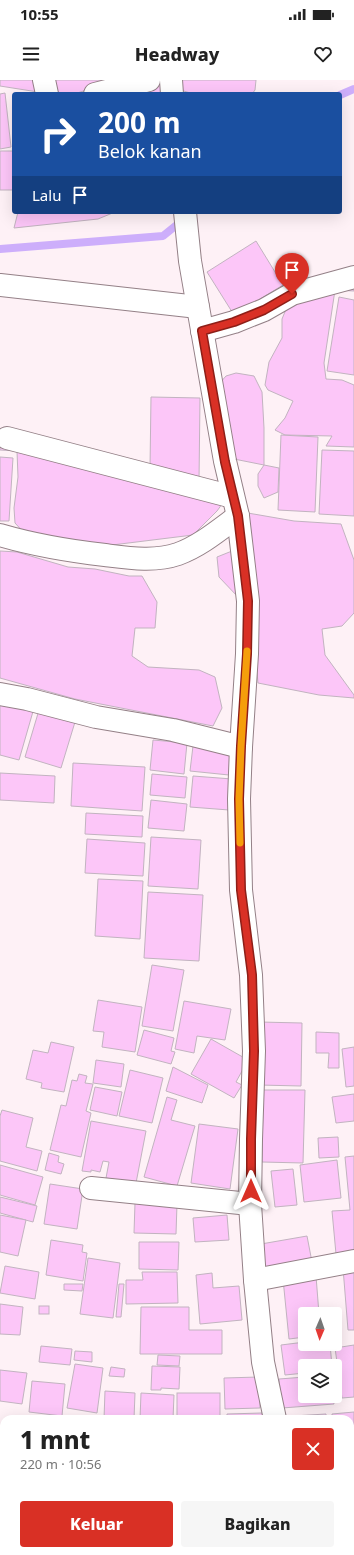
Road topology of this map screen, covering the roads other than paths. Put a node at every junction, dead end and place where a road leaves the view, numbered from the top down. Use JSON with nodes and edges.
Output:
{"nodes":[{"id":1,"x":44,"y":80,"type":"edge"},
{"id":2,"x":149,"y":80,"type":"edge"},
{"id":3,"x":171,"y":80,"type":"edge"},
{"id":4,"x":47,"y":92,"type":"edge"},
{"id":5,"x":104,"y":92,"type":"edge"},
{"id":6,"x":172,"y":92,"type":"edge"},
{"id":7,"x":185,"y":214,"type":"edge"},
{"id":8,"x":354,"y":277,"type":"edge"},
{"id":9,"x":0,"y":285,"type":"edge"},
{"id":10,"x":198,"y":307,"type":"junction"},
{"id":11,"x":202,"y":331,"type":"junction"},
{"id":12,"x":7,"y":438,"type":"dead end"},
{"id":13,"x":235,"y":506,"type":"junction"},
{"id":14,"x":0,"y":535,"type":"edge"},
{"id":15,"x":0,"y":694,"type":"edge"},
{"id":16,"x":241,"y":746,"type":"junction"},
{"id":17,"x":92,"y":1188,"type":"dead end"},
{"id":18,"x":250,"y":1204,"type":"junction"},
{"id":19,"x":354,"y":1261,"type":"edge"},
{"id":20,"x":255,"y":1280,"type":"junction"},
{"id":21,"x":274,"y":1415,"type":"edge"}],
"edges":[{"from":1,"to":4,"type":"street"},
{"from":2,"to":5,"type":"street"},
{"from":3,"to":6,"type":"street"},
{"from":7,"to":10,"type":"street"},
{"from":8,"to":11,"type":"street"},
{"from":9,"to":10,"type":"street"},
{"from":10,"to":11,"type":"street"},
{"from":11,"to":13,"type":"street"},
{"from":12,"to":13,"type":"street"},
{"from":13,"to":14,"type":"street"},
{"from":13,"to":16,"type":"street"},
{"from":15,"to":16,"type":"street"},
{"from":16,"to":18,"type":"street"},
{"from":17,"to":18,"type":"street"},
{"from":18,"to":20,"type":"street"},
{"from":19,"to":20,"type":"street"},
{"from":20,"to":21,"type":"street"}]}
